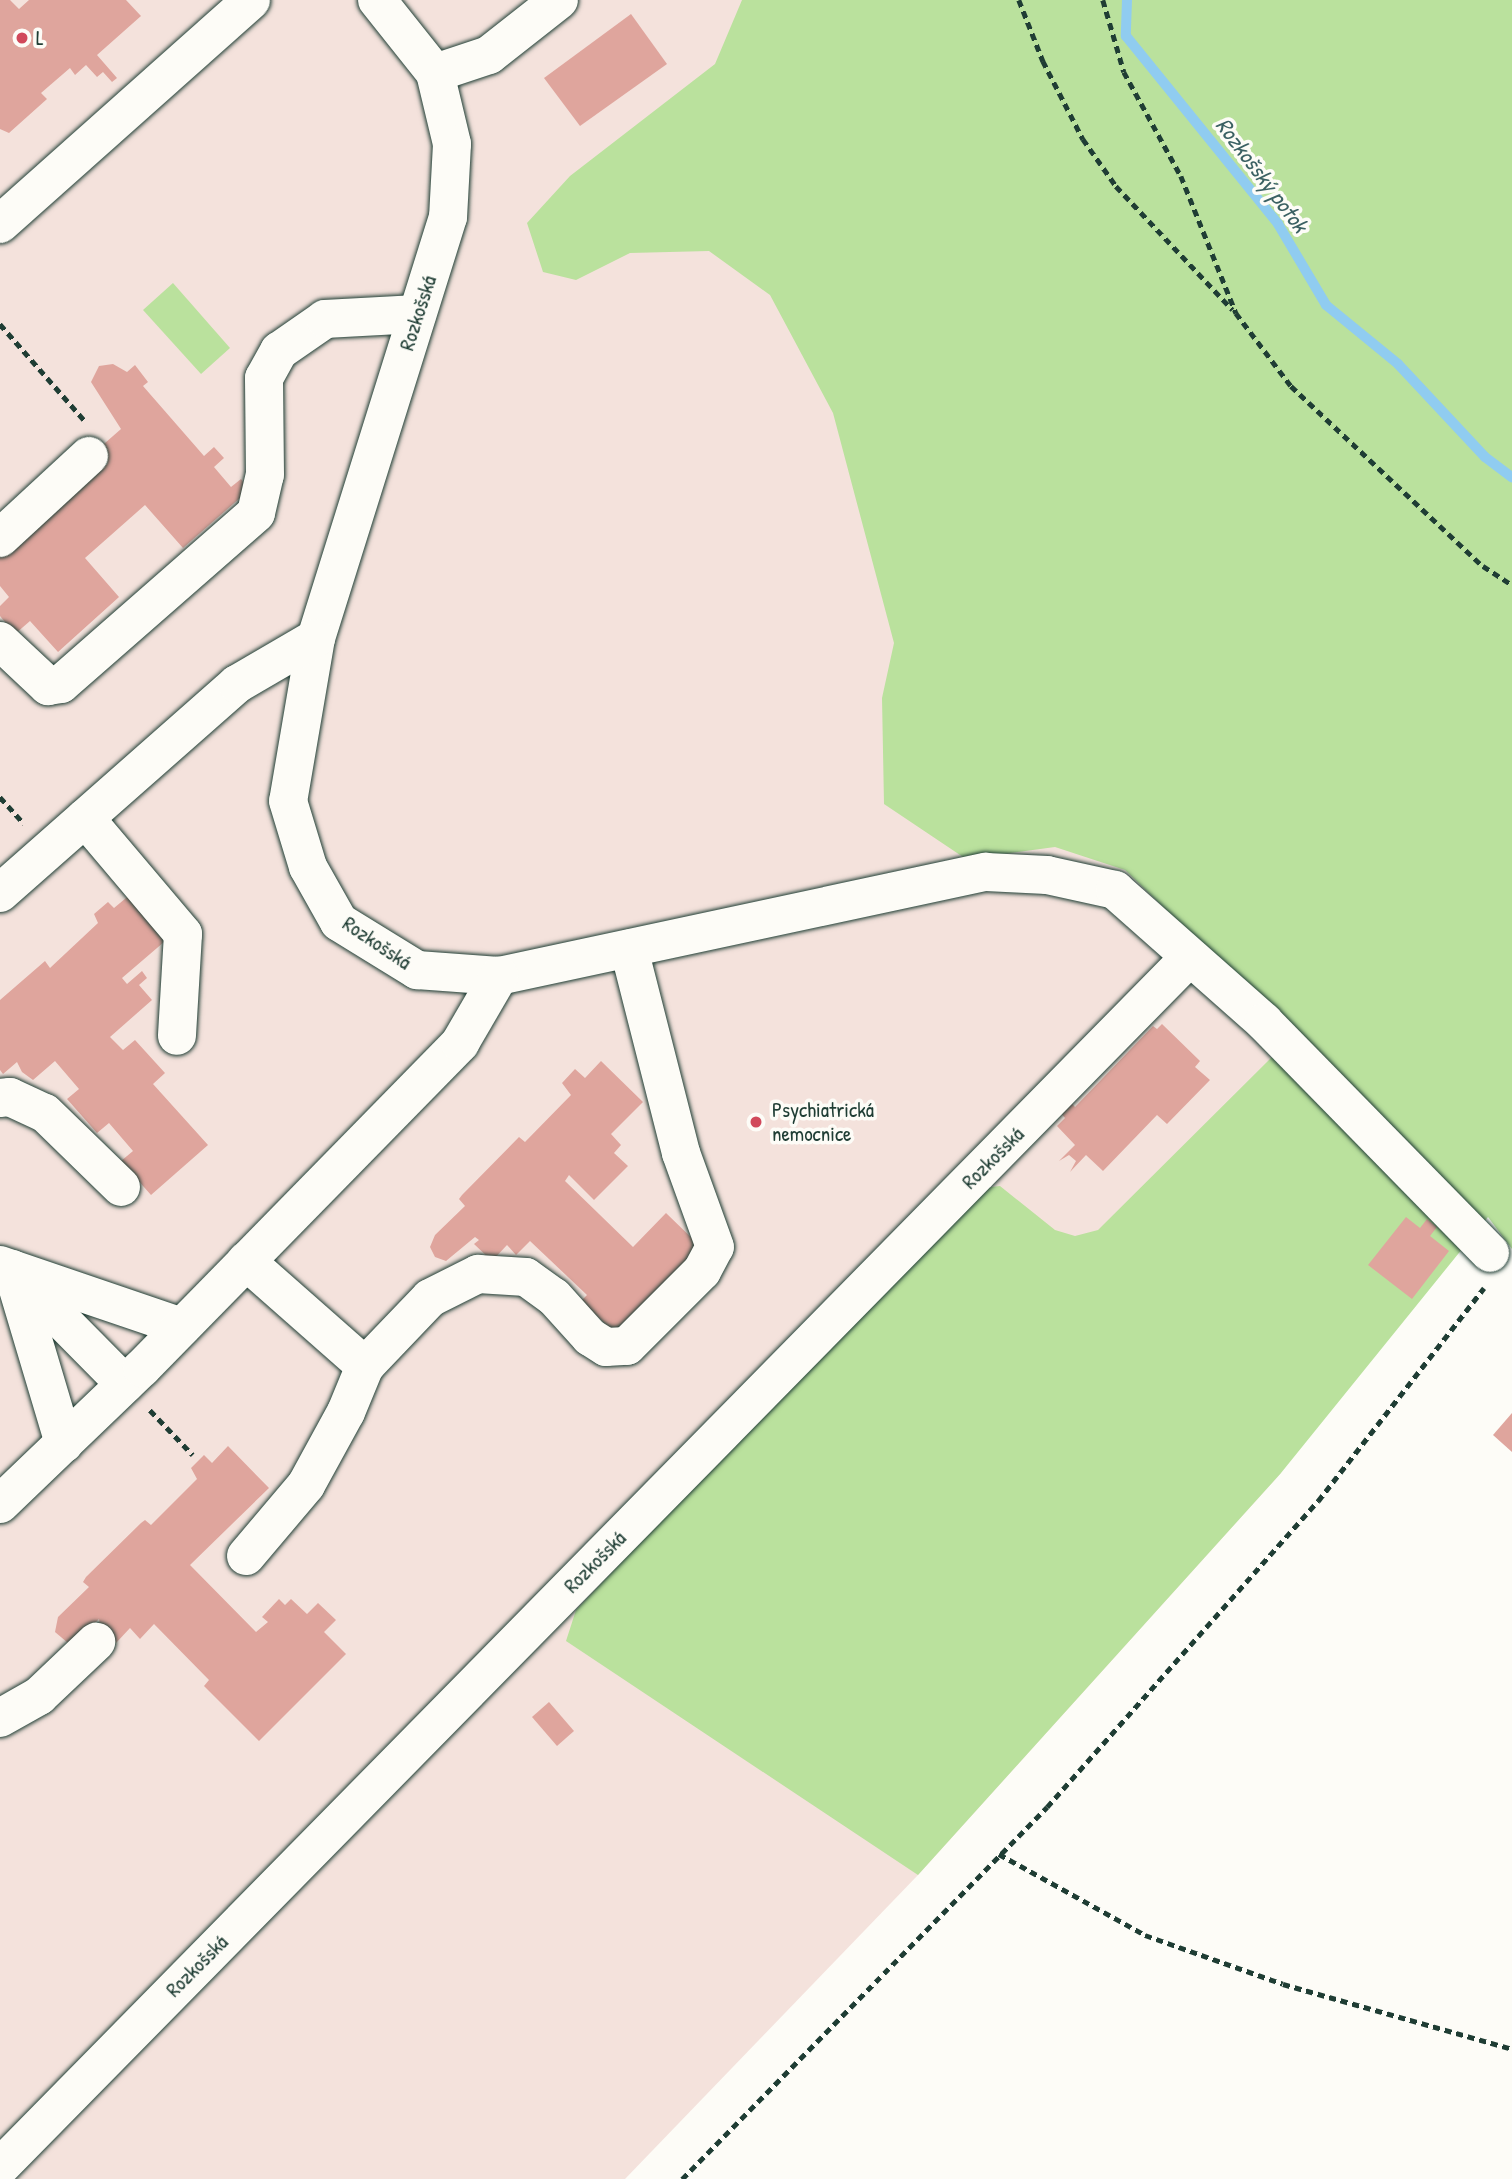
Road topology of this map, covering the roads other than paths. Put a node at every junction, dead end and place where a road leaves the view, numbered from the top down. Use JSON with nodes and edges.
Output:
{"nodes":[{"id":1,"x":251,"y":0,"type":"edge"},
{"id":2,"x":377,"y":0,"type":"edge"},
{"id":3,"x":559,"y":0,"type":"edge"},
{"id":4,"x":435,"y":73,"type":"junction"},
{"id":5,"x":0,"y":224,"type":"edge"},
{"id":6,"x":417,"y":314,"type":"junction"},
{"id":7,"x":89,"y":456,"type":"road end"},
{"id":8,"x":0,"y":538,"type":"edge"},
{"id":9,"x":316,"y":638,"type":"junction"},
{"id":10,"x":0,"y":641,"type":"edge"},
{"id":11,"x":85,"y":818,"type":"junction"},
{"id":12,"x":0,"y":893,"type":"edge"},
{"id":13,"x":629,"y":949,"type":"junction"},
{"id":14,"x":1190,"y":957,"type":"junction"},
{"id":15,"x":499,"y":976,"type":"junction"},
{"id":16,"x":177,"y":1036,"type":"dead end"},
{"id":17,"x":0,"y":1098,"type":"edge"},
{"id":18,"x":121,"y":1187,"type":"dead end"},
{"id":19,"x":246,"y":1261,"type":"junction"},
{"id":20,"x":6,"y":1267,"type":"edge"},
{"id":21,"x":1488,"y":1269,"type":"road end"},
{"id":22,"x":181,"y":1327,"type":"junction"},
{"id":23,"x":365,"y":1366,"type":"junction"},
{"id":24,"x":125,"y":1384,"type":"junction"},
{"id":25,"x":64,"y":1443,"type":"junction"},
{"id":26,"x":0,"y":1504,"type":"edge"},
{"id":27,"x":246,"y":1556,"type":"dead end"},
{"id":28,"x":96,"y":1642,"type":"dead end"},
{"id":29,"x":0,"y":1718,"type":"edge"},
{"id":30,"x":0,"y":2167,"type":"edge"}],
"edges":[{"from":1,"to":5,"type":"street"},
{"from":2,"to":4,"type":"street","name":"Rozkošská"},
{"from":3,"to":4,"type":"street"},
{"from":4,"to":6,"type":"street","name":"Rozkošská"},
{"from":6,"to":9,"type":"street","name":"Rozkošská"},
{"from":6,"to":10,"type":"street"},
{"from":7,"to":8,"type":"street"},
{"from":9,"to":11,"type":"street"},
{"from":9,"to":15,"type":"street","name":"Rozkošská"},
{"from":11,"to":12,"type":"street"},
{"from":11,"to":16,"type":"street"},
{"from":13,"to":14,"type":"street","name":"Rozkošská"},
{"from":13,"to":15,"type":"street","name":"Rozkošská"},
{"from":13,"to":23,"type":"street"},
{"from":14,"to":21,"type":"street","name":"Rozkošská"},
{"from":14,"to":30,"type":"street","name":"Rozkošská"},
{"from":15,"to":19,"type":"street"},
{"from":17,"to":18,"type":"street"},
{"from":19,"to":22,"type":"street"},
{"from":19,"to":23,"type":"street"},
{"from":20,"to":22,"type":"street"},
{"from":20,"to":24,"type":"street"},
{"from":20,"to":25,"type":"street"},
{"from":22,"to":24,"type":"street"},
{"from":23,"to":27,"type":"street"},
{"from":24,"to":25,"type":"street"},
{"from":25,"to":26,"type":"street"},
{"from":28,"to":29,"type":"street"}]}
